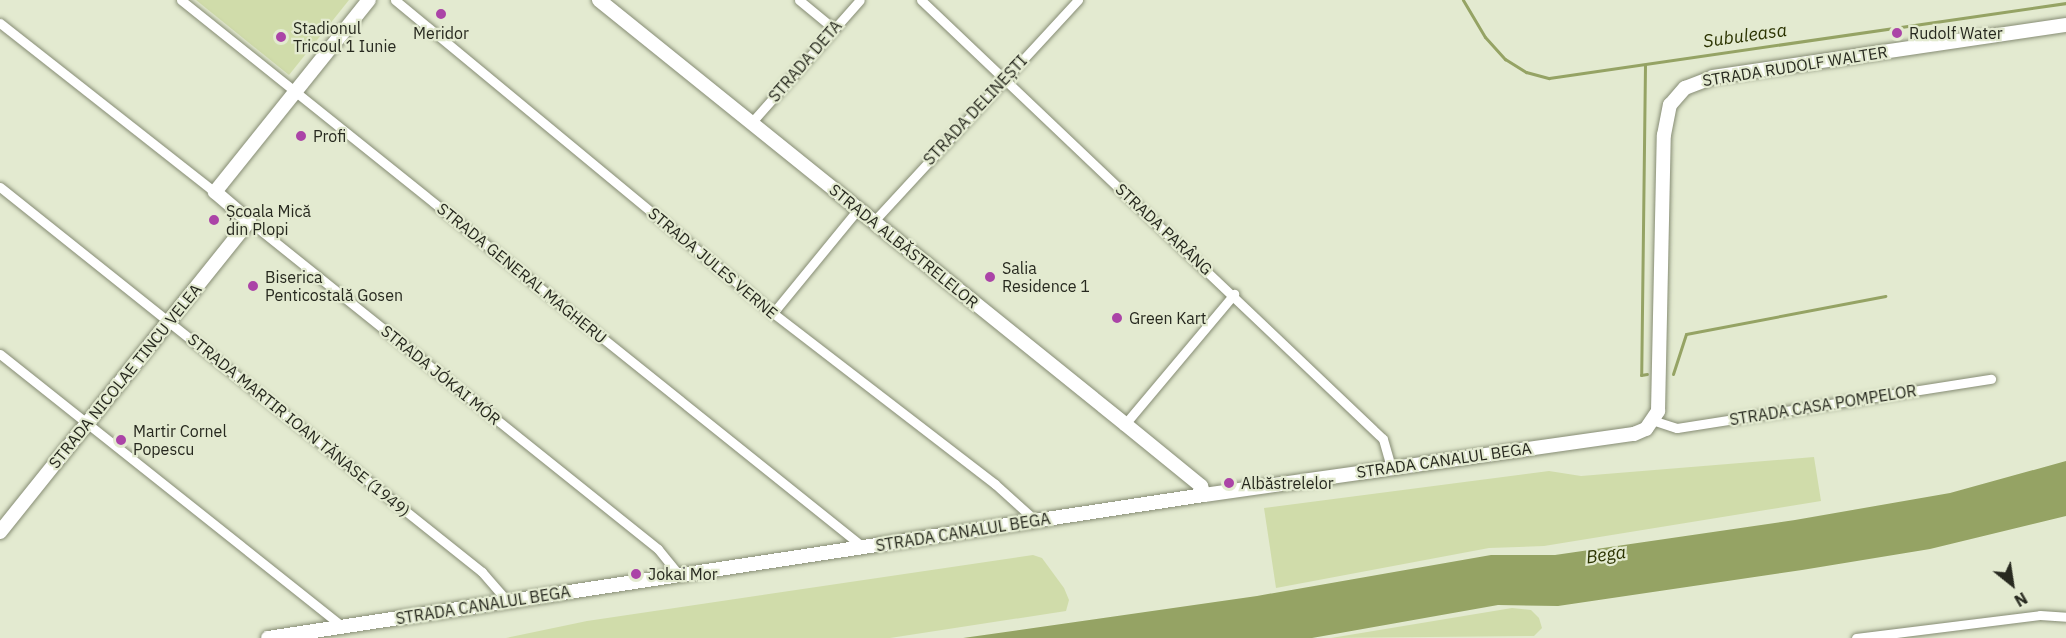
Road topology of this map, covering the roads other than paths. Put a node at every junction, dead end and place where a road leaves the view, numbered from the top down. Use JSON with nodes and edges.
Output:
{"nodes":[{"id":1,"x":180,"y":0,"type":"edge"},
{"id":2,"x":369,"y":0,"type":"edge"},
{"id":3,"x":395,"y":0,"type":"edge"},
{"id":4,"x":599,"y":0,"type":"edge"},
{"id":5,"x":799,"y":0,"type":"edge"},
{"id":6,"x":860,"y":0,"type":"edge"},
{"id":7,"x":921,"y":0,"type":"edge"},
{"id":8,"x":1078,"y":0,"type":"edge"},
{"id":9,"x":0,"y":23,"type":"edge"},
{"id":10,"x":2066,"y":25,"type":"edge"},
{"id":11,"x":833,"y":28,"type":"junction"},
{"id":12,"x":1004,"y":78,"type":"junction"},
{"id":13,"x":296,"y":91,"type":"junction"},
{"id":14,"x":751,"y":123,"type":"junction"},
{"id":15,"x":0,"y":187,"type":"edge"},
{"id":16,"x":214,"y":192,"type":"junction"},
{"id":17,"x":858,"y":209,"type":"junction"},
{"id":18,"x":249,"y":220,"type":"junction"},
{"id":19,"x":873,"y":221,"type":"junction"},
{"id":20,"x":1233,"y":294,"type":"junction"},
{"id":21,"x":773,"y":313,"type":"junction"},
{"id":22,"x":169,"y":321,"type":"junction"},
{"id":23,"x":0,"y":354,"type":"edge"},
{"id":24,"x":1991,"y":379,"type":"dead end"},
{"id":25,"x":89,"y":421,"type":"junction"},
{"id":26,"x":1655,"y":421,"type":"junction"},
{"id":27,"x":1125,"y":424,"type":"junction"},
{"id":28,"x":1391,"y":467,"type":"junction"},
{"id":29,"x":1204,"y":495,"type":"junction"},
{"id":30,"x":1036,"y":520,"type":"junction"},
{"id":31,"x":0,"y":532,"type":"edge"},
{"id":32,"x":863,"y":547,"type":"junction"},
{"id":33,"x":679,"y":575,"type":"junction"},
{"id":34,"x":507,"y":601,"type":"junction"},
{"id":35,"x":2066,"y":617,"type":"edge"},
{"id":36,"x":343,"y":627,"type":"junction"},
{"id":37,"x":268,"y":638,"type":"edge"},
{"id":38,"x":1856,"y":638,"type":"edge"}],
"edges":[{"from":1,"to":13,"type":"street","name":"STRADA GENERAL MAGHERU"},
{"from":2,"to":13,"type":"street"},
{"from":3,"to":21,"type":"street","name":"STRADA JULES VERNE"},
{"from":4,"to":14,"type":"street","name":"STRADA ALBĂSTRELELOR"},
{"from":5,"to":11,"type":"street"},
{"from":6,"to":11,"type":"street","name":"STRADA DETA"},
{"from":7,"to":12,"type":"street","name":"STRADA PARÂNG"},
{"from":8,"to":12,"type":"street","name":"STRADA DELINEȘTI"},
{"from":9,"to":16,"type":"street","name":"STRADA JÓKAI MÓR"},
{"from":10,"to":26,"type":"street","name":"STRADA RUDOLF WALTER"},
{"from":11,"to":14,"type":"street","name":"STRADA DETA"},
{"from":12,"to":19,"type":"street","name":"STRADA DELINEȘTI"},
{"from":12,"to":20,"type":"street","name":"STRADA PARÂNG"},
{"from":13,"to":16,"type":"street"},
{"from":13,"to":32,"type":"street","name":"STRADA GENERAL MAGHERU"},
{"from":14,"to":17,"type":"street","name":"STRADA ALBĂSTRELELOR"},
{"from":15,"to":22,"type":"street","name":"STRADA MARTIR IOAN TĂNASE (1949)"},
{"from":16,"to":18,"type":"street","name":"STRADA JÓKAI MÓR"},
{"from":17,"to":19,"type":"street","name":"STRADA ALBĂSTRELELOR"},
{"from":17,"to":21,"type":"street"},
{"from":18,"to":22,"type":"street","name":"STRADA NICOLAE TINCU VELEA"},
{"from":18,"to":33,"type":"street","name":"STRADA JÓKAI MÓR"},
{"from":19,"to":27,"type":"street","name":"STRADA ALBĂSTRELELOR"},
{"from":20,"to":27,"type":"street"},
{"from":20,"to":28,"type":"street","name":"STRADA PARÂNG"},
{"from":21,"to":30,"type":"street","name":"STRADA JULES VERNE"},
{"from":22,"to":25,"type":"street","name":"STRADA NICOLAE TINCU VELEA"},
{"from":22,"to":34,"type":"street","name":"STRADA MARTIR IOAN TĂNASE (1949)"},
{"from":23,"to":25,"type":"street"},
{"from":24,"to":26,"type":"street","name":"STRADA CASA POMPELOR"},
{"from":25,"to":31,"type":"street","name":"STRADA NICOLAE TINCU VELEA"},
{"from":25,"to":36,"type":"street"},
{"from":26,"to":28,"type":"street","name":"STRADA CANALUL BEGA"},
{"from":27,"to":29,"type":"street","name":"STRADA ALBĂSTRELELOR"},
{"from":28,"to":29,"type":"street","name":"STRADA CANALUL BEGA"},
{"from":29,"to":30,"type":"street","name":"STRADA CANALUL BEGA"},
{"from":30,"to":32,"type":"street","name":"STRADA CANALUL BEGA"},
{"from":32,"to":33,"type":"street","name":"STRADA CANALUL BEGA"},
{"from":33,"to":34,"type":"street","name":"STRADA CANALUL BEGA"},
{"from":34,"to":36,"type":"street","name":"STRADA CANALUL BEGA"},
{"from":35,"to":38,"type":"street"},
{"from":36,"to":37,"type":"street","name":"STRADA CANALUL BEGA"}]}
